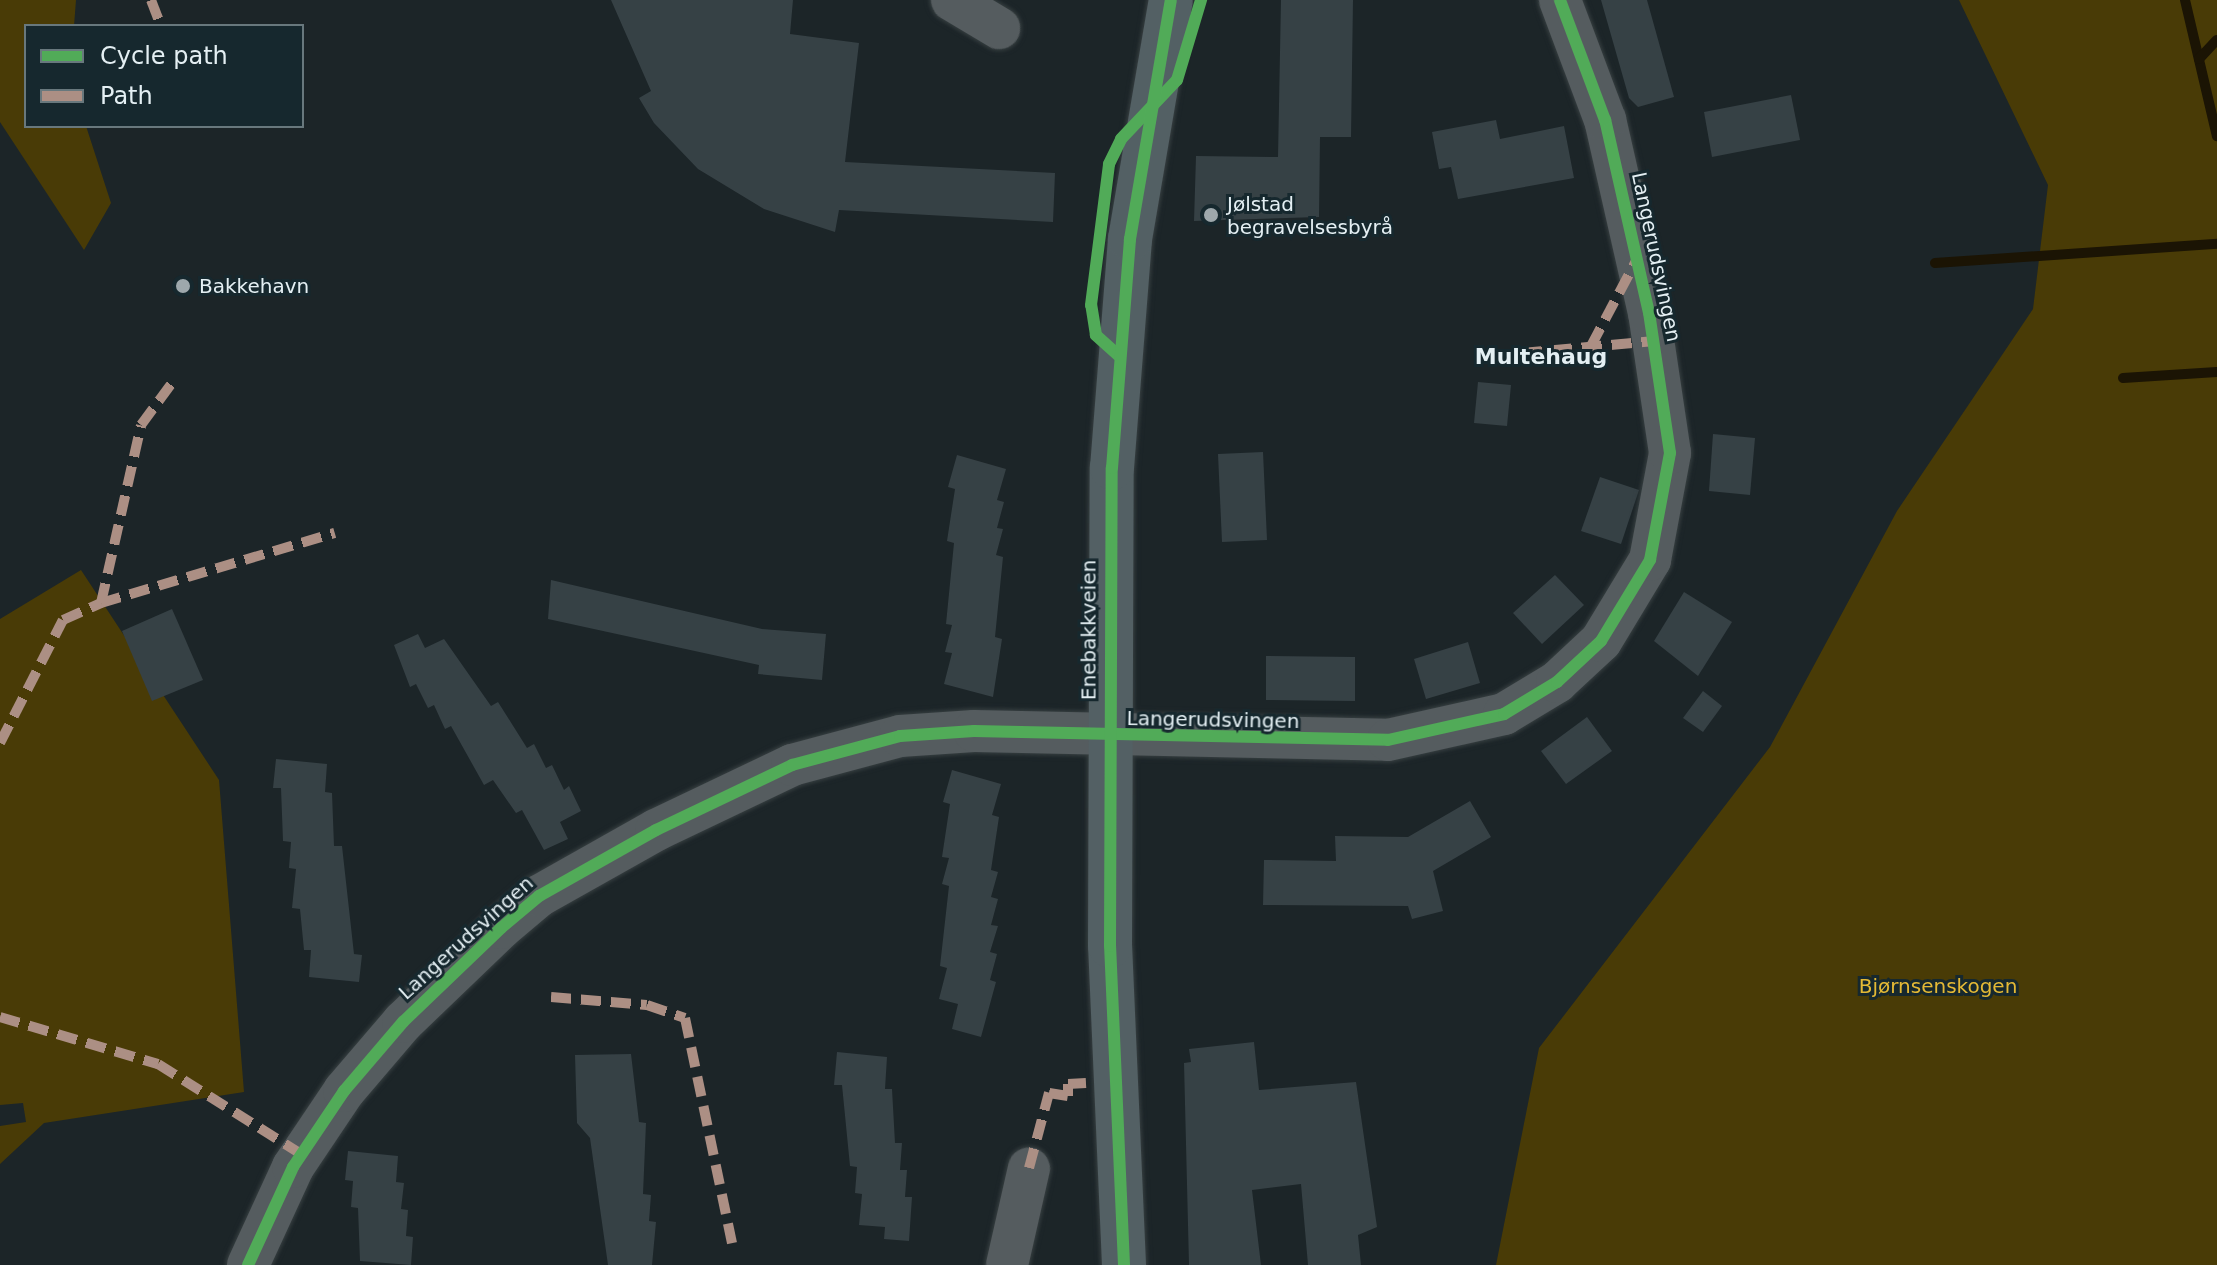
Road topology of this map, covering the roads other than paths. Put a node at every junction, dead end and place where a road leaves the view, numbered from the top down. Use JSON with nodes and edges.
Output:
{"nodes":[{"id":1,"x":952,"y":0,"type":"edge"},
{"id":2,"x":1171,"y":0,"type":"edge"},
{"id":3,"x":1560,"y":0,"type":"edge"},
{"id":4,"x":999,"y":28,"type":"dead end"},
{"id":5,"x":1109,"y":738,"type":"junction"},
{"id":6,"x":1029,"y":1168,"type":"dead end"},
{"id":7,"x":248,"y":1265,"type":"edge"},
{"id":8,"x":1007,"y":1265,"type":"edge"},
{"id":9,"x":1124,"y":1265,"type":"edge"}],
"edges":[{"from":1,"to":4,"type":"street"},
{"from":2,"to":5,"type":"main road","name":"Enebakkveien"},
{"from":3,"to":5,"type":"street","name":"Langerudsvingen"},
{"from":5,"to":7,"type":"street","name":"Langerudsvingen"},
{"from":5,"to":9,"type":"main road","name":"Enebakkveien"},
{"from":6,"to":8,"type":"street"}]}
